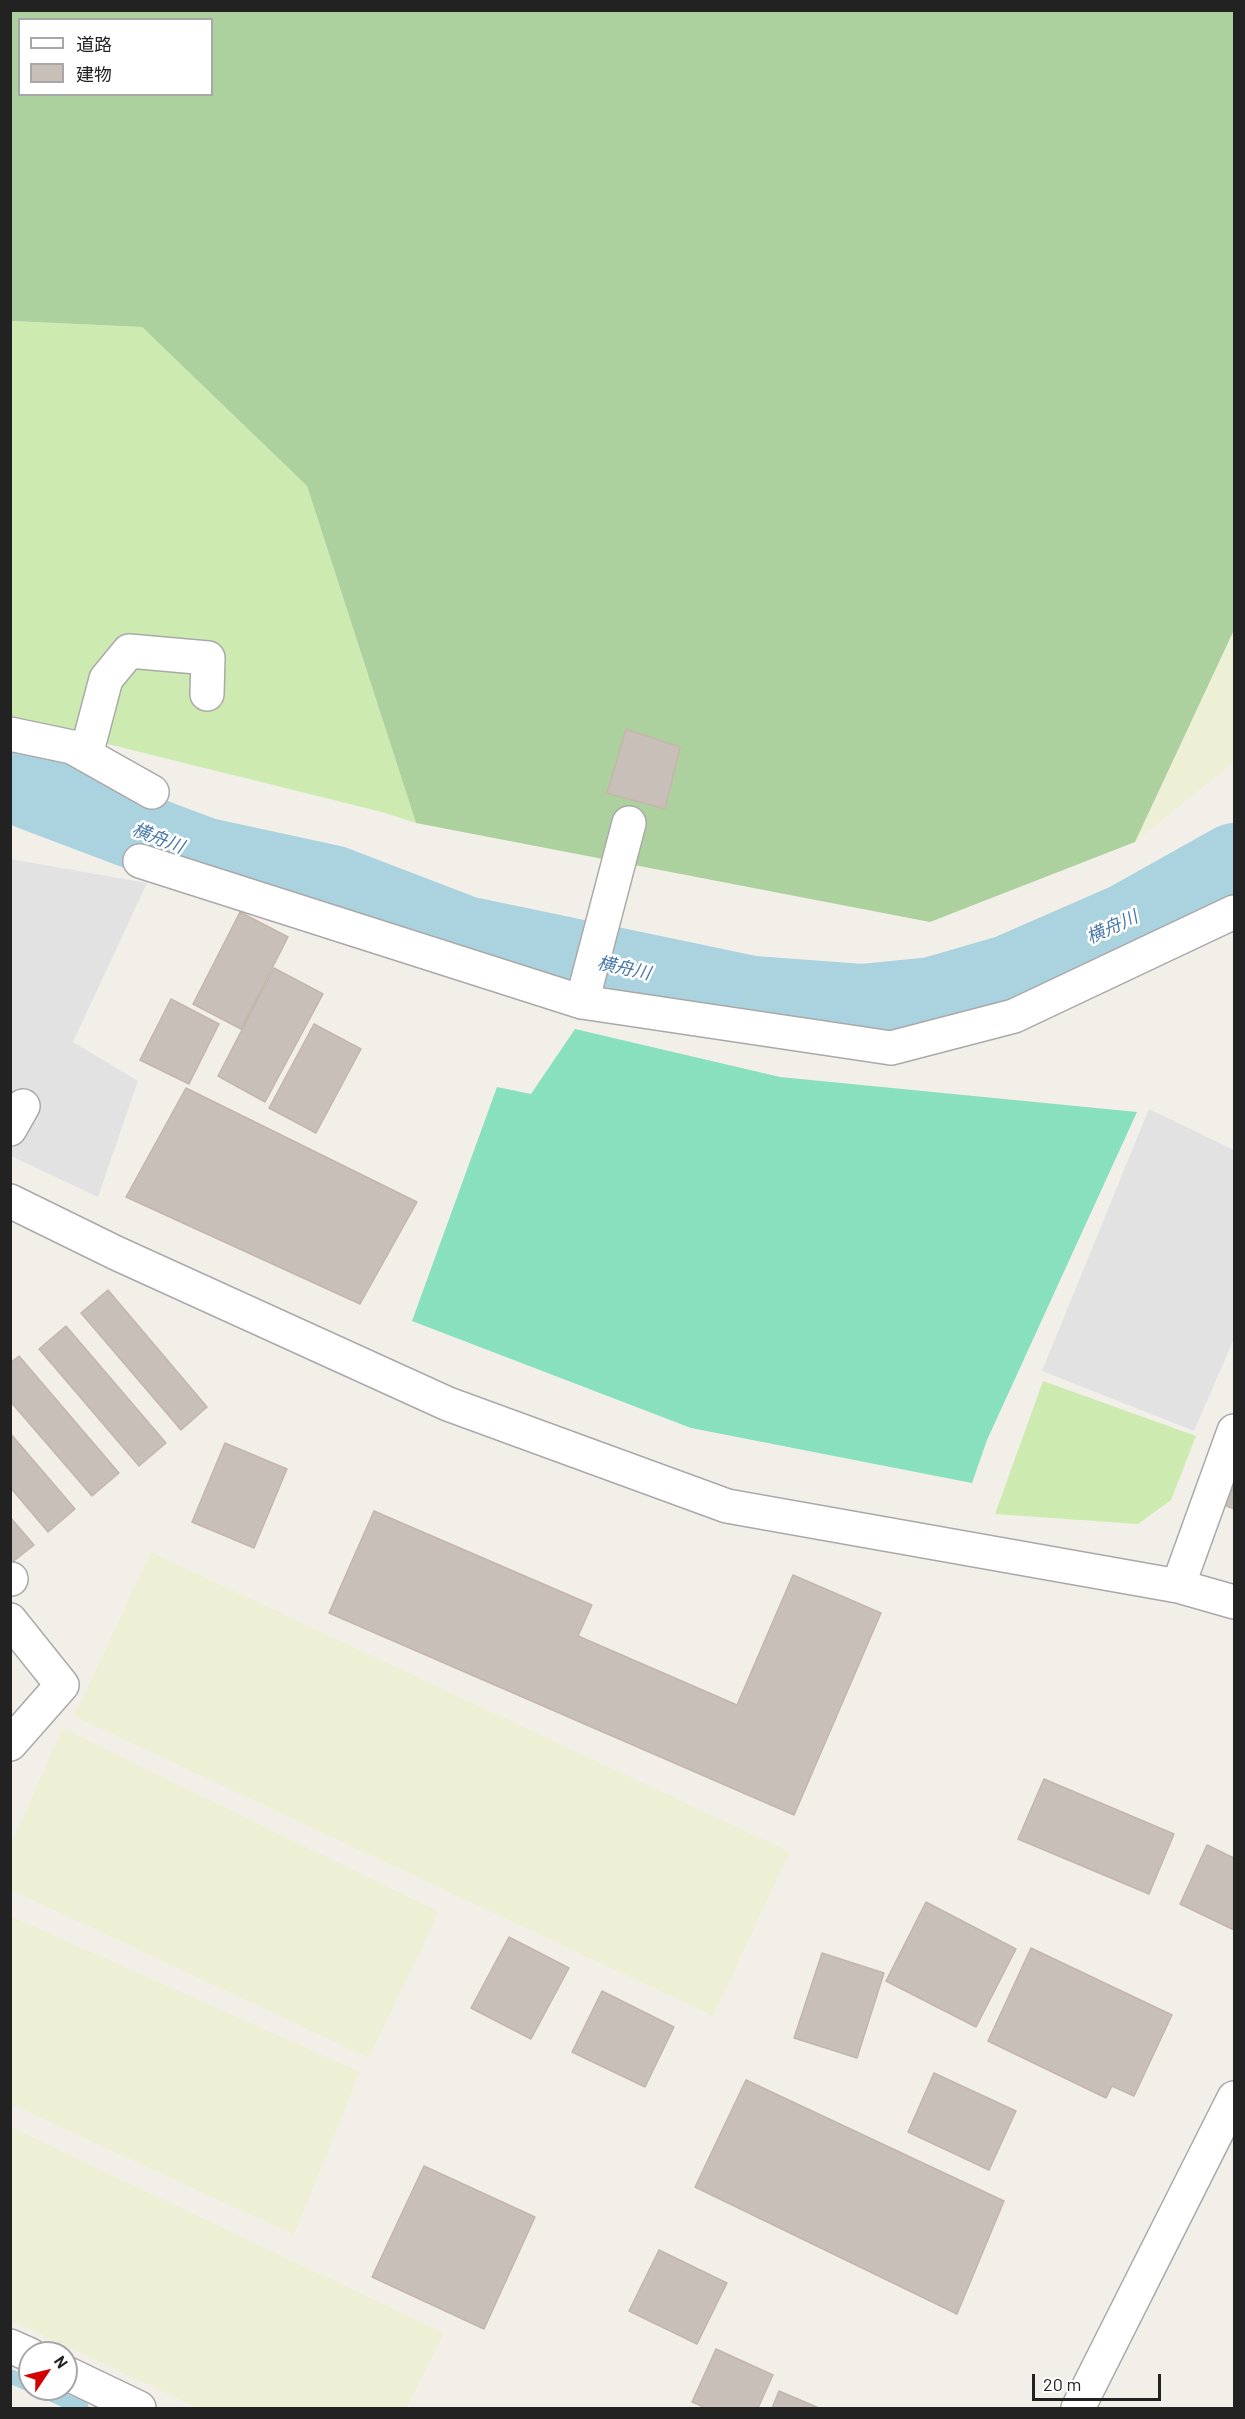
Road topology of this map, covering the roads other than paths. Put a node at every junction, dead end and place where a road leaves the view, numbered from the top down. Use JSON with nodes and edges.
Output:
{"nodes":[{"id":1,"x":207,"y":694,"type":"dead end"},
{"id":2,"x":10,"y":734,"type":"edge"},
{"id":3,"x":86,"y":755,"type":"junction"},
{"id":4,"x":152,"y":792,"type":"dead end"},
{"id":5,"x":629,"y":823,"type":"dead end"},
{"id":6,"x":140,"y":861,"type":"dead end"},
{"id":7,"x":1234,"y":912,"type":"edge"},
{"id":8,"x":582,"y":1002,"type":"junction"},
{"id":9,"x":10,"y":1201,"type":"edge"},
{"id":10,"x":1234,"y":1431,"type":"edge"},
{"id":11,"x":1178,"y":1586,"type":"junction"},
{"id":12,"x":1234,"y":1602,"type":"edge"},
{"id":13,"x":10,"y":1620,"type":"edge"},
{"id":14,"x":10,"y":1744,"type":"edge"},
{"id":15,"x":1234,"y":2098,"type":"edge"},
{"id":16,"x":78,"y":2379,"type":"edge"},
{"id":17,"x":139,"y":2409,"type":"edge"},
{"id":18,"x":1078,"y":2409,"type":"edge"}],
"edges":[{"from":1,"to":3,"type":"street"},
{"from":2,"to":3,"type":"street"},
{"from":3,"to":4,"type":"street"},
{"from":5,"to":8,"type":"street"},
{"from":6,"to":8,"type":"street"},
{"from":7,"to":8,"type":"street"},
{"from":9,"to":11,"type":"street"},
{"from":10,"to":11,"type":"street"},
{"from":11,"to":12,"type":"street"},
{"from":13,"to":14,"type":"street"},
{"from":15,"to":18,"type":"street"},
{"from":16,"to":17,"type":"street"}]}
